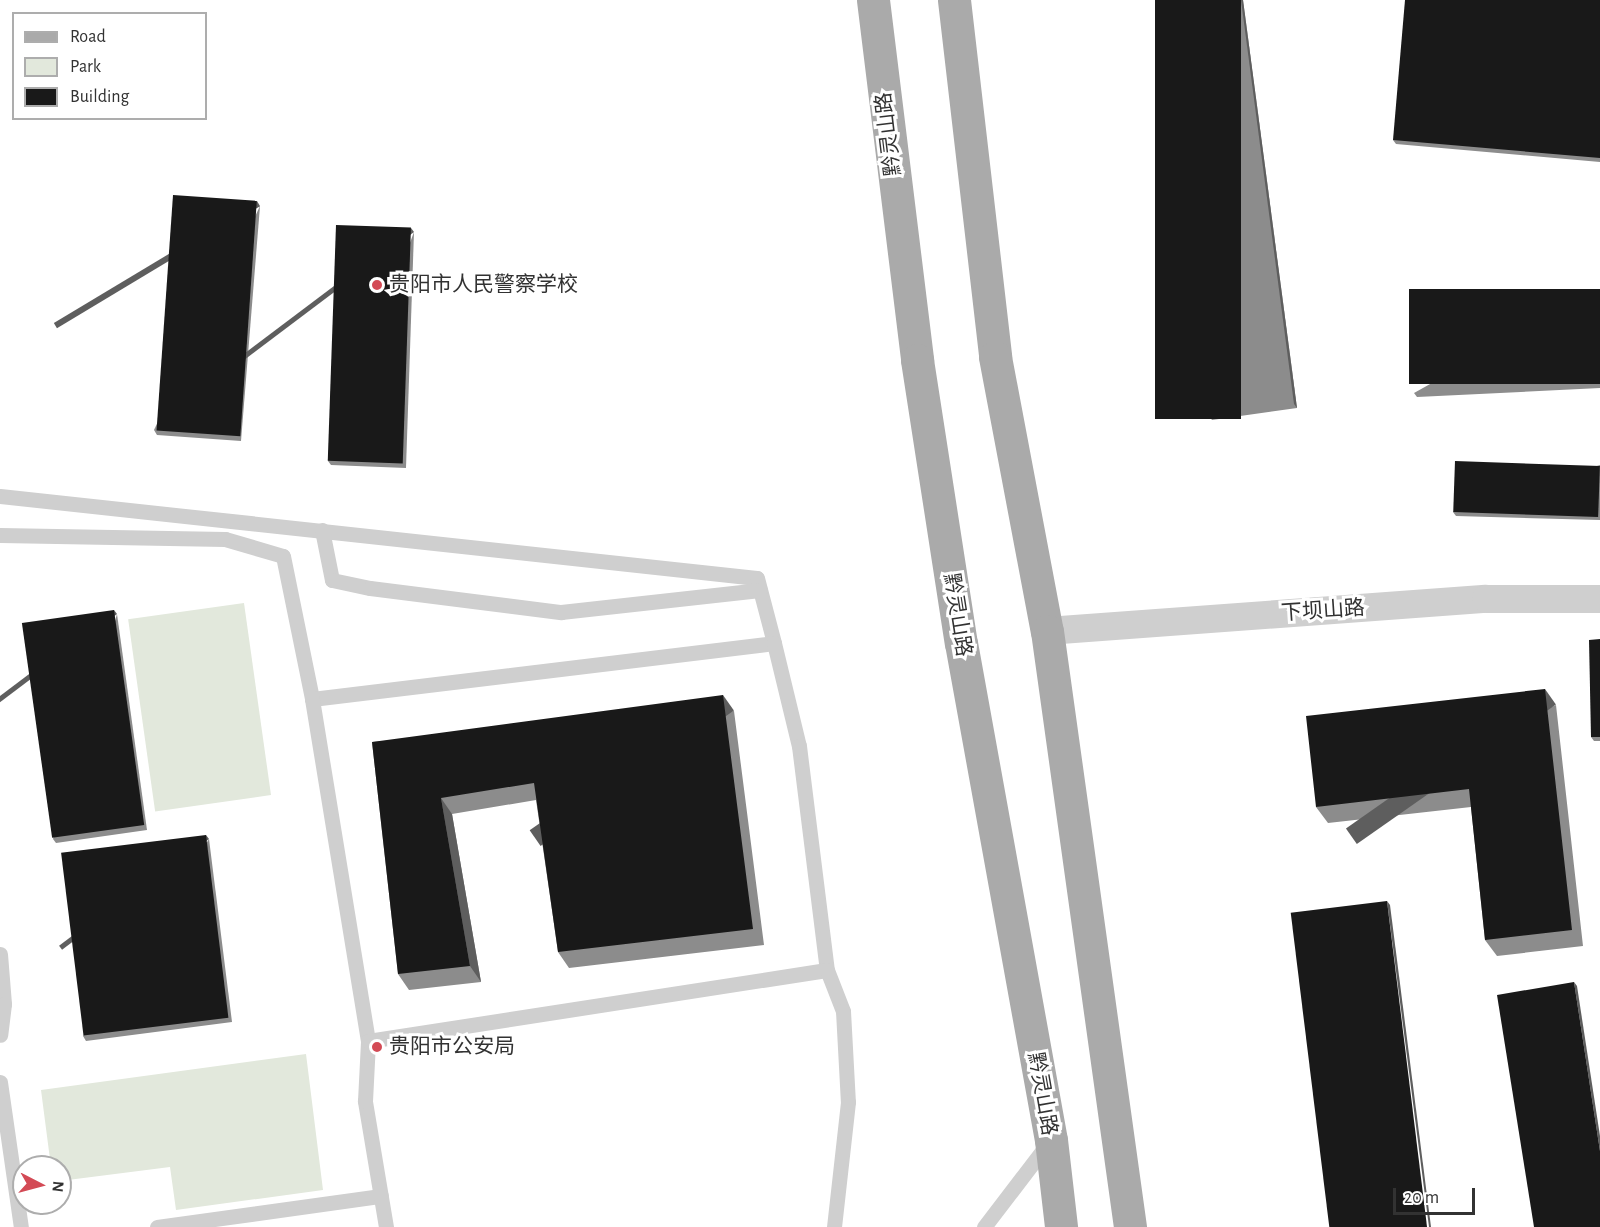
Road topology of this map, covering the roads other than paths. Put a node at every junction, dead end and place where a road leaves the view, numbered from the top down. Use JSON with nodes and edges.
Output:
{"nodes":[{"id":1,"x":873,"y":0,"type":"edge"},
{"id":2,"x":954,"y":0,"type":"edge"},
{"id":3,"x":0,"y":496,"type":"edge"},
{"id":4,"x":321,"y":530,"type":"junction"},
{"id":5,"x":0,"y":535,"type":"edge"},
{"id":6,"x":760,"y":590,"type":"junction"},
{"id":7,"x":1600,"y":599,"type":"edge"},
{"id":8,"x":1047,"y":631,"type":"junction"},
{"id":9,"x":774,"y":643,"type":"junction"},
{"id":10,"x":312,"y":699,"type":"junction"},
{"id":11,"x":0,"y":954,"type":"edge"},
{"id":12,"x":827,"y":970,"type":"junction"},
{"id":13,"x":0,"y":1035,"type":"edge"},
{"id":14,"x":368,"y":1041,"type":"junction"},
{"id":15,"x":0,"y":1082,"type":"edge"},
{"id":16,"x":1,"y":1101,"type":"edge"},
{"id":17,"x":1051,"y":1140,"type":"junction"},
{"id":18,"x":381,"y":1196,"type":"junction"},
{"id":19,"x":21,"y":1227,"type":"edge"},
{"id":20,"x":157,"y":1227,"type":"edge"},
{"id":21,"x":386,"y":1227,"type":"edge"},
{"id":22,"x":834,"y":1227,"type":"edge"},
{"id":23,"x":984,"y":1227,"type":"edge"},
{"id":24,"x":1061,"y":1227,"type":"edge"},
{"id":25,"x":1130,"y":1227,"type":"edge"}],
"edges":[{"from":1,"to":17,"type":"main road","name":"黔灵山路"},
{"from":2,"to":8,"type":"main road"},
{"from":3,"to":4,"type":"lane"},
{"from":4,"to":6,"type":"lane"},
{"from":4,"to":6,"type":"lane"},
{"from":5,"to":10,"type":"lane"},
{"from":6,"to":9,"type":"lane"},
{"from":7,"to":8,"type":"street","name":"下坝山路"},
{"from":8,"to":25,"type":"main road"},
{"from":9,"to":10,"type":"lane"},
{"from":9,"to":12,"type":"lane"},
{"from":10,"to":14,"type":"lane"},
{"from":11,"to":13,"type":"lane"},
{"from":12,"to":14,"type":"lane"},
{"from":12,"to":22,"type":"lane"},
{"from":14,"to":18,"type":"lane"},
{"from":15,"to":16,"type":"lane"},
{"from":16,"to":19,"type":"lane"},
{"from":17,"to":23,"type":"lane"},
{"from":17,"to":24,"type":"main road","name":"黔灵山路"},
{"from":18,"to":20,"type":"lane"},
{"from":18,"to":21,"type":"lane"}]}
